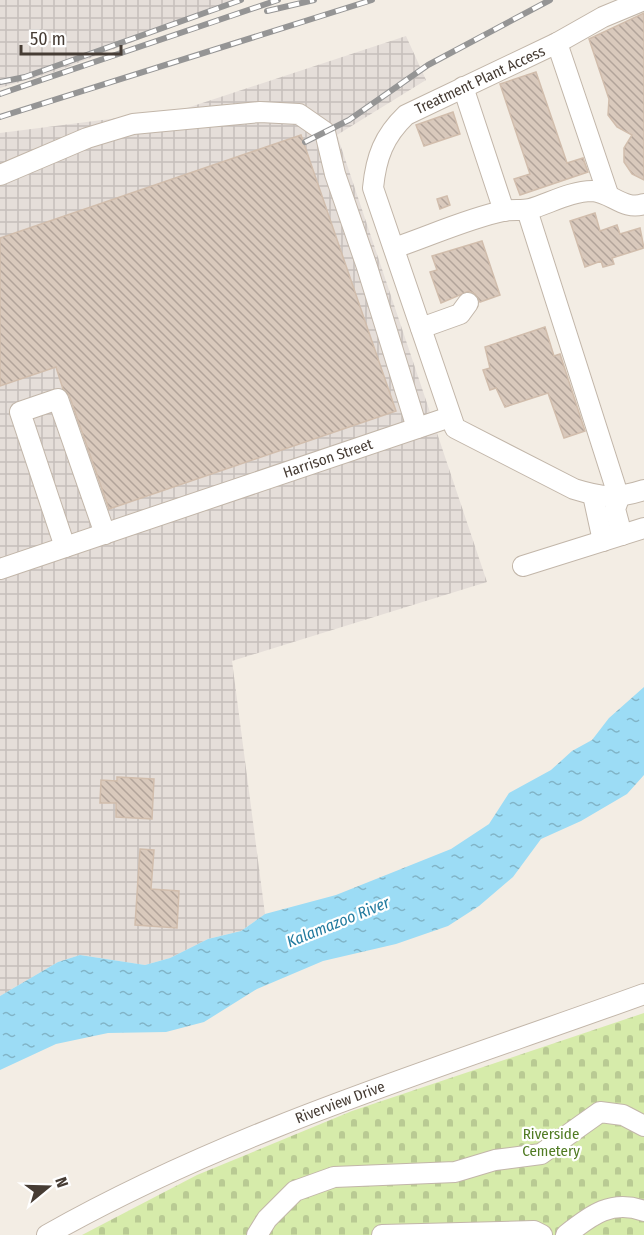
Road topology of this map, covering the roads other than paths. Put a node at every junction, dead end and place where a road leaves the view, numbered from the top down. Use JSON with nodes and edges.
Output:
{"nodes":[{"id":1,"x":644,"y":0,"type":"edge"},
{"id":2,"x":557,"y":43,"type":"junction"},
{"id":3,"x":463,"y":87,"type":"junction"},
{"id":4,"x":0,"y":175,"type":"edge"},
{"id":5,"x":608,"y":194,"type":"junction"},
{"id":6,"x":644,"y":204,"type":"edge"},
{"id":7,"x":527,"y":210,"type":"junction"},
{"id":8,"x":504,"y":211,"type":"junction"},
{"id":9,"x":394,"y":248,"type":"junction"},
{"id":10,"x":468,"y":303,"type":"dead end"},
{"id":11,"x":421,"y":328,"type":"junction"},
{"id":12,"x":450,"y":417,"type":"junction"},
{"id":13,"x":417,"y":428,"type":"junction"},
{"id":14,"x":644,"y":490,"type":"edge"},
{"id":15,"x":592,"y":495,"type":"junction"},
{"id":16,"x":619,"y":498,"type":"junction"},
{"id":17,"x":644,"y":528,"type":"edge"},
{"id":18,"x":105,"y":534,"type":"junction"},
{"id":19,"x":622,"y":535,"type":"junction"},
{"id":20,"x":603,"y":541,"type":"junction"},
{"id":21,"x":65,"y":547,"type":"junction"},
{"id":22,"x":523,"y":566,"type":"dead end"},
{"id":23,"x":0,"y":569,"type":"edge"},
{"id":24,"x":644,"y":994,"type":"edge"},
{"id":25,"x":644,"y":1126,"type":"edge"},
{"id":26,"x":644,"y":1211,"type":"edge"},
{"id":27,"x":47,"y":1235,"type":"edge"},
{"id":28,"x":257,"y":1235,"type":"edge"},
{"id":29,"x":382,"y":1235,"type":"edge"},
{"id":30,"x":542,"y":1235,"type":"edge"},
{"id":31,"x":566,"y":1235,"type":"edge"}],
"edges":[{"from":1,"to":2,"type":"street","name":"Treatment Plant Access"},
{"from":2,"to":3,"type":"street","name":"Treatment Plant Access"},
{"from":2,"to":5,"type":"street","name":"Treatment Plant Access"},
{"from":3,"to":8,"type":"street"},
{"from":3,"to":9,"type":"street","name":"Treatment Plant Access"},
{"from":4,"to":13,"type":"street"},
{"from":5,"to":6,"type":"street"},
{"from":5,"to":7,"type":"street"},
{"from":7,"to":8,"type":"street"},
{"from":7,"to":16,"type":"street"},
{"from":8,"to":9,"type":"street"},
{"from":9,"to":11,"type":"street","name":"Treatment Plant Access"},
{"from":10,"to":11,"type":"street"},
{"from":11,"to":12,"type":"street","name":"Treatment Plant Access"},
{"from":12,"to":13,"type":"street","name":"Harrison Street"},
{"from":12,"to":15,"type":"street"},
{"from":13,"to":18,"type":"street","name":"Harrison Street"},
{"from":14,"to":16,"type":"street"},
{"from":15,"to":16,"type":"street"},
{"from":15,"to":20,"type":"street"},
{"from":16,"to":19,"type":"street"},
{"from":17,"to":19,"type":"street"},
{"from":18,"to":21,"type":"street","name":"Harrison Street"},
{"from":18,"to":21,"type":"street"},
{"from":19,"to":20,"type":"street"},
{"from":20,"to":22,"type":"street"},
{"from":21,"to":23,"type":"street","name":"Harrison Street"},
{"from":24,"to":27,"type":"street","name":"Riverview Drive"},
{"from":25,"to":28,"type":"street"},
{"from":26,"to":31,"type":"street"},
{"from":29,"to":30,"type":"street"}]}
